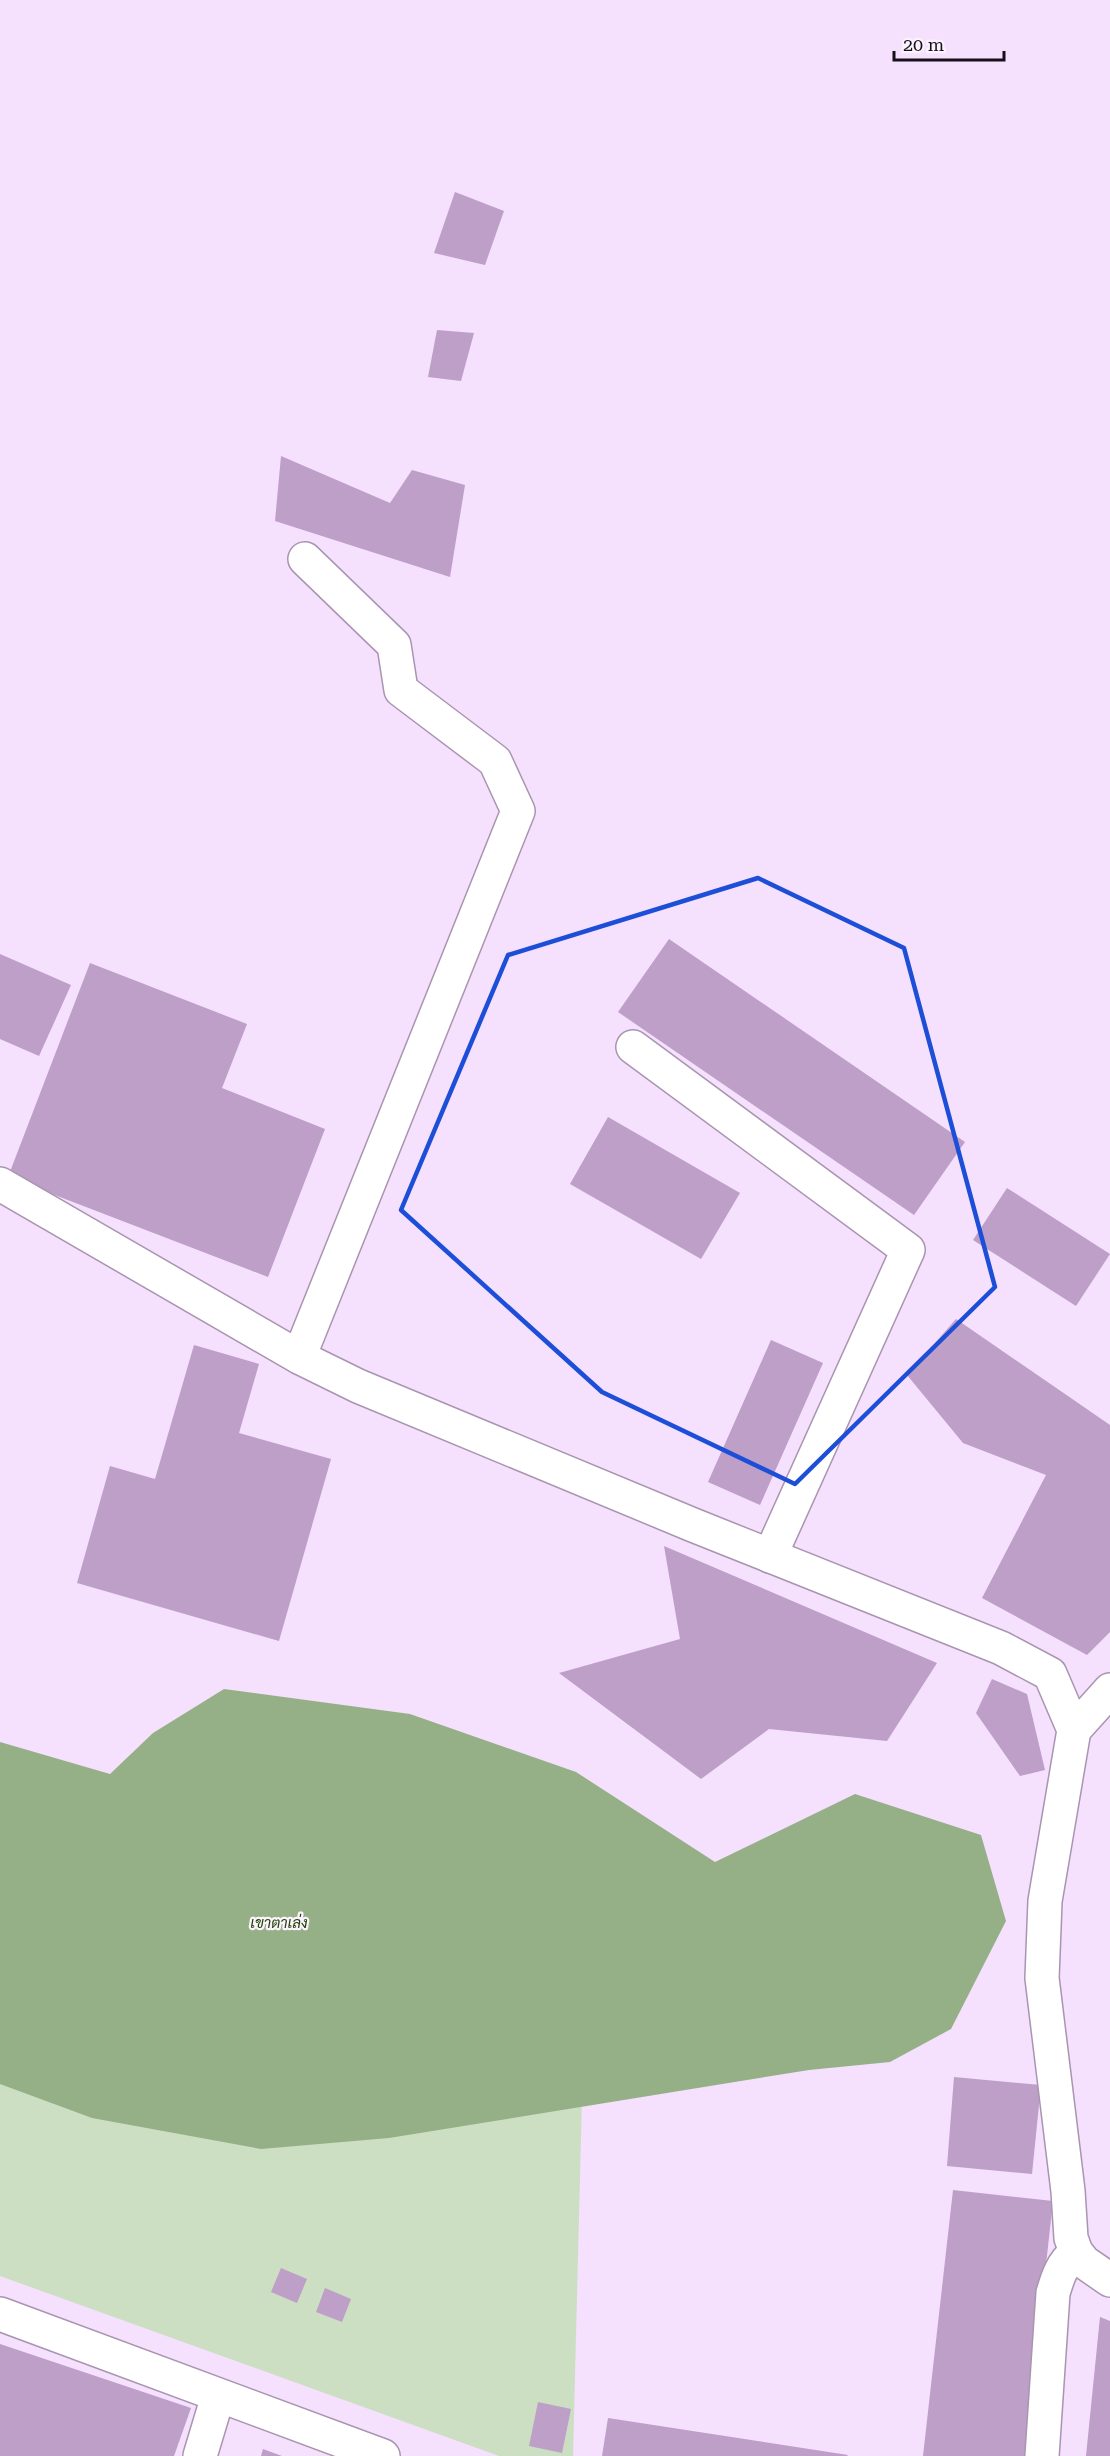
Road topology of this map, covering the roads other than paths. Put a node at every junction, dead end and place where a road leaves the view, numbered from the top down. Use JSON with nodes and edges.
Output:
{"nodes":[{"id":1,"x":304,"y":559,"type":"dead end"},
{"id":2,"x":633,"y":1047,"type":"dead end"},
{"id":3,"x":0,"y":1184,"type":"edge"},
{"id":4,"x":299,"y":1357,"type":"junction"},
{"id":5,"x":770,"y":1556,"type":"junction"},
{"id":6,"x":1110,"y":1690,"type":"edge"},
{"id":7,"x":1074,"y":1730,"type":"junction"},
{"id":8,"x":1076,"y":2252,"type":"junction"},
{"id":9,"x":1110,"y":2280,"type":"edge"},
{"id":10,"x":0,"y":2314,"type":"edge"},
{"id":11,"x":218,"y":2396,"type":"junction"},
{"id":12,"x":200,"y":2456,"type":"edge"},
{"id":13,"x":383,"y":2456,"type":"edge"},
{"id":14,"x":1042,"y":2456,"type":"edge"}],
"edges":[{"from":1,"to":4,"type":"street"},
{"from":2,"to":5,"type":"street"},
{"from":3,"to":4,"type":"street"},
{"from":4,"to":5,"type":"street"},
{"from":5,"to":7,"type":"street"},
{"from":6,"to":7,"type":"street"},
{"from":7,"to":8,"type":"street"},
{"from":8,"to":9,"type":"street"},
{"from":8,"to":14,"type":"street"},
{"from":10,"to":11,"type":"street"},
{"from":11,"to":12,"type":"street"},
{"from":11,"to":13,"type":"street"}]}
